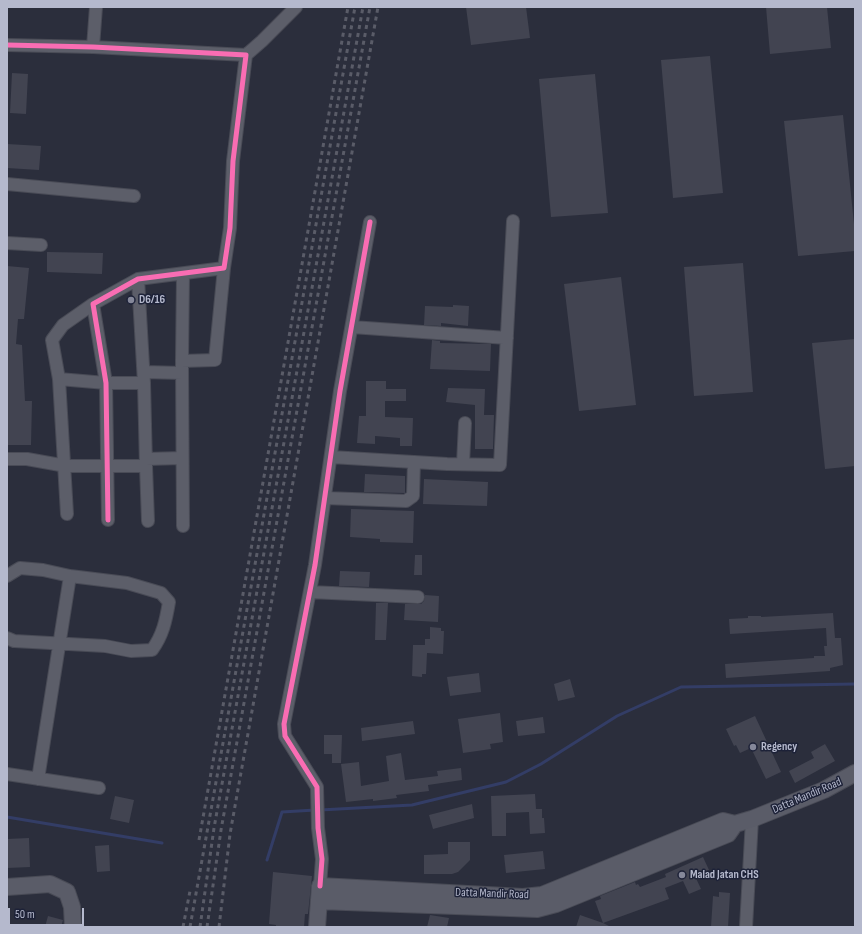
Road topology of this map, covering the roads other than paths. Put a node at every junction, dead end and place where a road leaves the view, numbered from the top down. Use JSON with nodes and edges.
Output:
{"nodes":[{"id":1,"x":96,"y":7,"type":"edge"},
{"id":2,"x":296,"y":7,"type":"edge"},
{"id":3,"x":7,"y":45,"type":"edge"},
{"id":4,"x":93,"y":47,"type":"junction"},
{"id":5,"x":246,"y":55,"type":"junction"},
{"id":6,"x":7,"y":184,"type":"edge"},
{"id":7,"x":134,"y":196,"type":"dead end"},
{"id":8,"x":370,"y":222,"type":"dead end"},
{"id":9,"x":513,"y":222,"type":"dead end"},
{"id":10,"x":7,"y":243,"type":"edge"},
{"id":11,"x":41,"y":245,"type":"dead end"},
{"id":12,"x":224,"y":268,"type":"junction"},
{"id":13,"x":183,"y":274,"type":"junction"},
{"id":14,"x":138,"y":279,"type":"junction"},
{"id":15,"x":93,"y":304,"type":"junction"},
{"id":16,"x":352,"y":326,"type":"junction"},
{"id":17,"x":507,"y":338,"type":"junction"},
{"id":18,"x":182,"y":361,"type":"junction"},
{"id":19,"x":182,"y":373,"type":"junction"},
{"id":20,"x":144,"y":377,"type":"junction"},
{"id":21,"x":59,"y":379,"type":"junction"},
{"id":22,"x":106,"y":383,"type":"junction"},
{"id":23,"x":466,"y":423,"type":"dead end"},
{"id":24,"x":331,"y":457,"type":"junction"},
{"id":25,"x":182,"y":458,"type":"junction"},
{"id":26,"x":7,"y":460,"type":"edge"},
{"id":27,"x":146,"y":462,"type":"junction"},
{"id":28,"x":414,"y":462,"type":"junction"},
{"id":29,"x":463,"y":464,"type":"junction"},
{"id":30,"x":66,"y":466,"type":"junction"},
{"id":31,"x":107,"y":467,"type":"junction"},
{"id":32,"x":325,"y":498,"type":"junction"},
{"id":33,"x":67,"y":514,"type":"dead end"},
{"id":34,"x":108,"y":520,"type":"dead end"},
{"id":35,"x":148,"y":521,"type":"dead end"},
{"id":36,"x":183,"y":526,"type":"dead end"},
{"id":37,"x":9,"y":573,"type":"edge"},
{"id":38,"x":70,"y":576,"type":"junction"},
{"id":39,"x":310,"y":592,"type":"junction"},
{"id":40,"x":418,"y":597,"type":"dead end"},
{"id":41,"x":7,"y":638,"type":"edge"},
{"id":42,"x":60,"y":644,"type":"junction"},
{"id":43,"x":7,"y":774,"type":"edge"},
{"id":44,"x":855,"y":774,"type":"edge"},
{"id":45,"x":38,"y":779,"type":"junction"},
{"id":46,"x":99,"y":788,"type":"dead end"},
{"id":47,"x":752,"y":819,"type":"junction"},
{"id":48,"x":7,"y":887,"type":"edge"},
{"id":49,"x":320,"y":894,"type":"junction"},
{"id":50,"x":73,"y":927,"type":"edge"},
{"id":51,"x":317,"y":927,"type":"edge"},
{"id":52,"x":746,"y":927,"type":"edge"}],
"edges":[{"from":1,"to":4,"type":"street"},
{"from":2,"to":5,"type":"street"},
{"from":3,"to":4,"type":"street"},
{"from":4,"to":5,"type":"street"},
{"from":5,"to":12,"type":"street"},
{"from":6,"to":7,"type":"street"},
{"from":8,"to":16,"type":"street"},
{"from":9,"to":17,"type":"street"},
{"from":10,"to":11,"type":"street"},
{"from":12,"to":13,"type":"street"},
{"from":12,"to":18,"type":"street"},
{"from":13,"to":14,"type":"street"},
{"from":13,"to":18,"type":"street"},
{"from":14,"to":15,"type":"street"},
{"from":14,"to":20,"type":"street"},
{"from":15,"to":21,"type":"street"},
{"from":15,"to":22,"type":"street"},
{"from":16,"to":17,"type":"street"},
{"from":16,"to":24,"type":"street"},
{"from":17,"to":29,"type":"street"},
{"from":18,"to":19,"type":"street"},
{"from":19,"to":20,"type":"street"},
{"from":19,"to":25,"type":"street"},
{"from":20,"to":22,"type":"street"},
{"from":20,"to":27,"type":"street"},
{"from":21,"to":22,"type":"street"},
{"from":21,"to":30,"type":"street"},
{"from":22,"to":31,"type":"street"},
{"from":23,"to":29,"type":"street"},
{"from":24,"to":28,"type":"street"},
{"from":24,"to":32,"type":"street"},
{"from":25,"to":27,"type":"street"},
{"from":25,"to":36,"type":"street"},
{"from":26,"to":30,"type":"street"},
{"from":27,"to":31,"type":"street"},
{"from":27,"to":35,"type":"street"},
{"from":28,"to":29,"type":"street"},
{"from":28,"to":32,"type":"street"},
{"from":30,"to":31,"type":"street"},
{"from":30,"to":33,"type":"street"},
{"from":31,"to":34,"type":"street"},
{"from":32,"to":39,"type":"street"},
{"from":37,"to":38,"type":"street"},
{"from":38,"to":42,"type":"street"},
{"from":38,"to":42,"type":"street"},
{"from":39,"to":40,"type":"street"},
{"from":39,"to":49,"type":"street"},
{"from":41,"to":42,"type":"street"},
{"from":42,"to":45,"type":"street"},
{"from":43,"to":45,"type":"street"},
{"from":44,"to":47,"type":"main road","name":"Datta Mandir Road"},
{"from":45,"to":46,"type":"street"},
{"from":47,"to":49,"type":"main road","name":"Datta Mandir Road"},
{"from":47,"to":52,"type":"street"},
{"from":48,"to":50,"type":"main road"},
{"from":49,"to":51,"type":"main road"}]}
